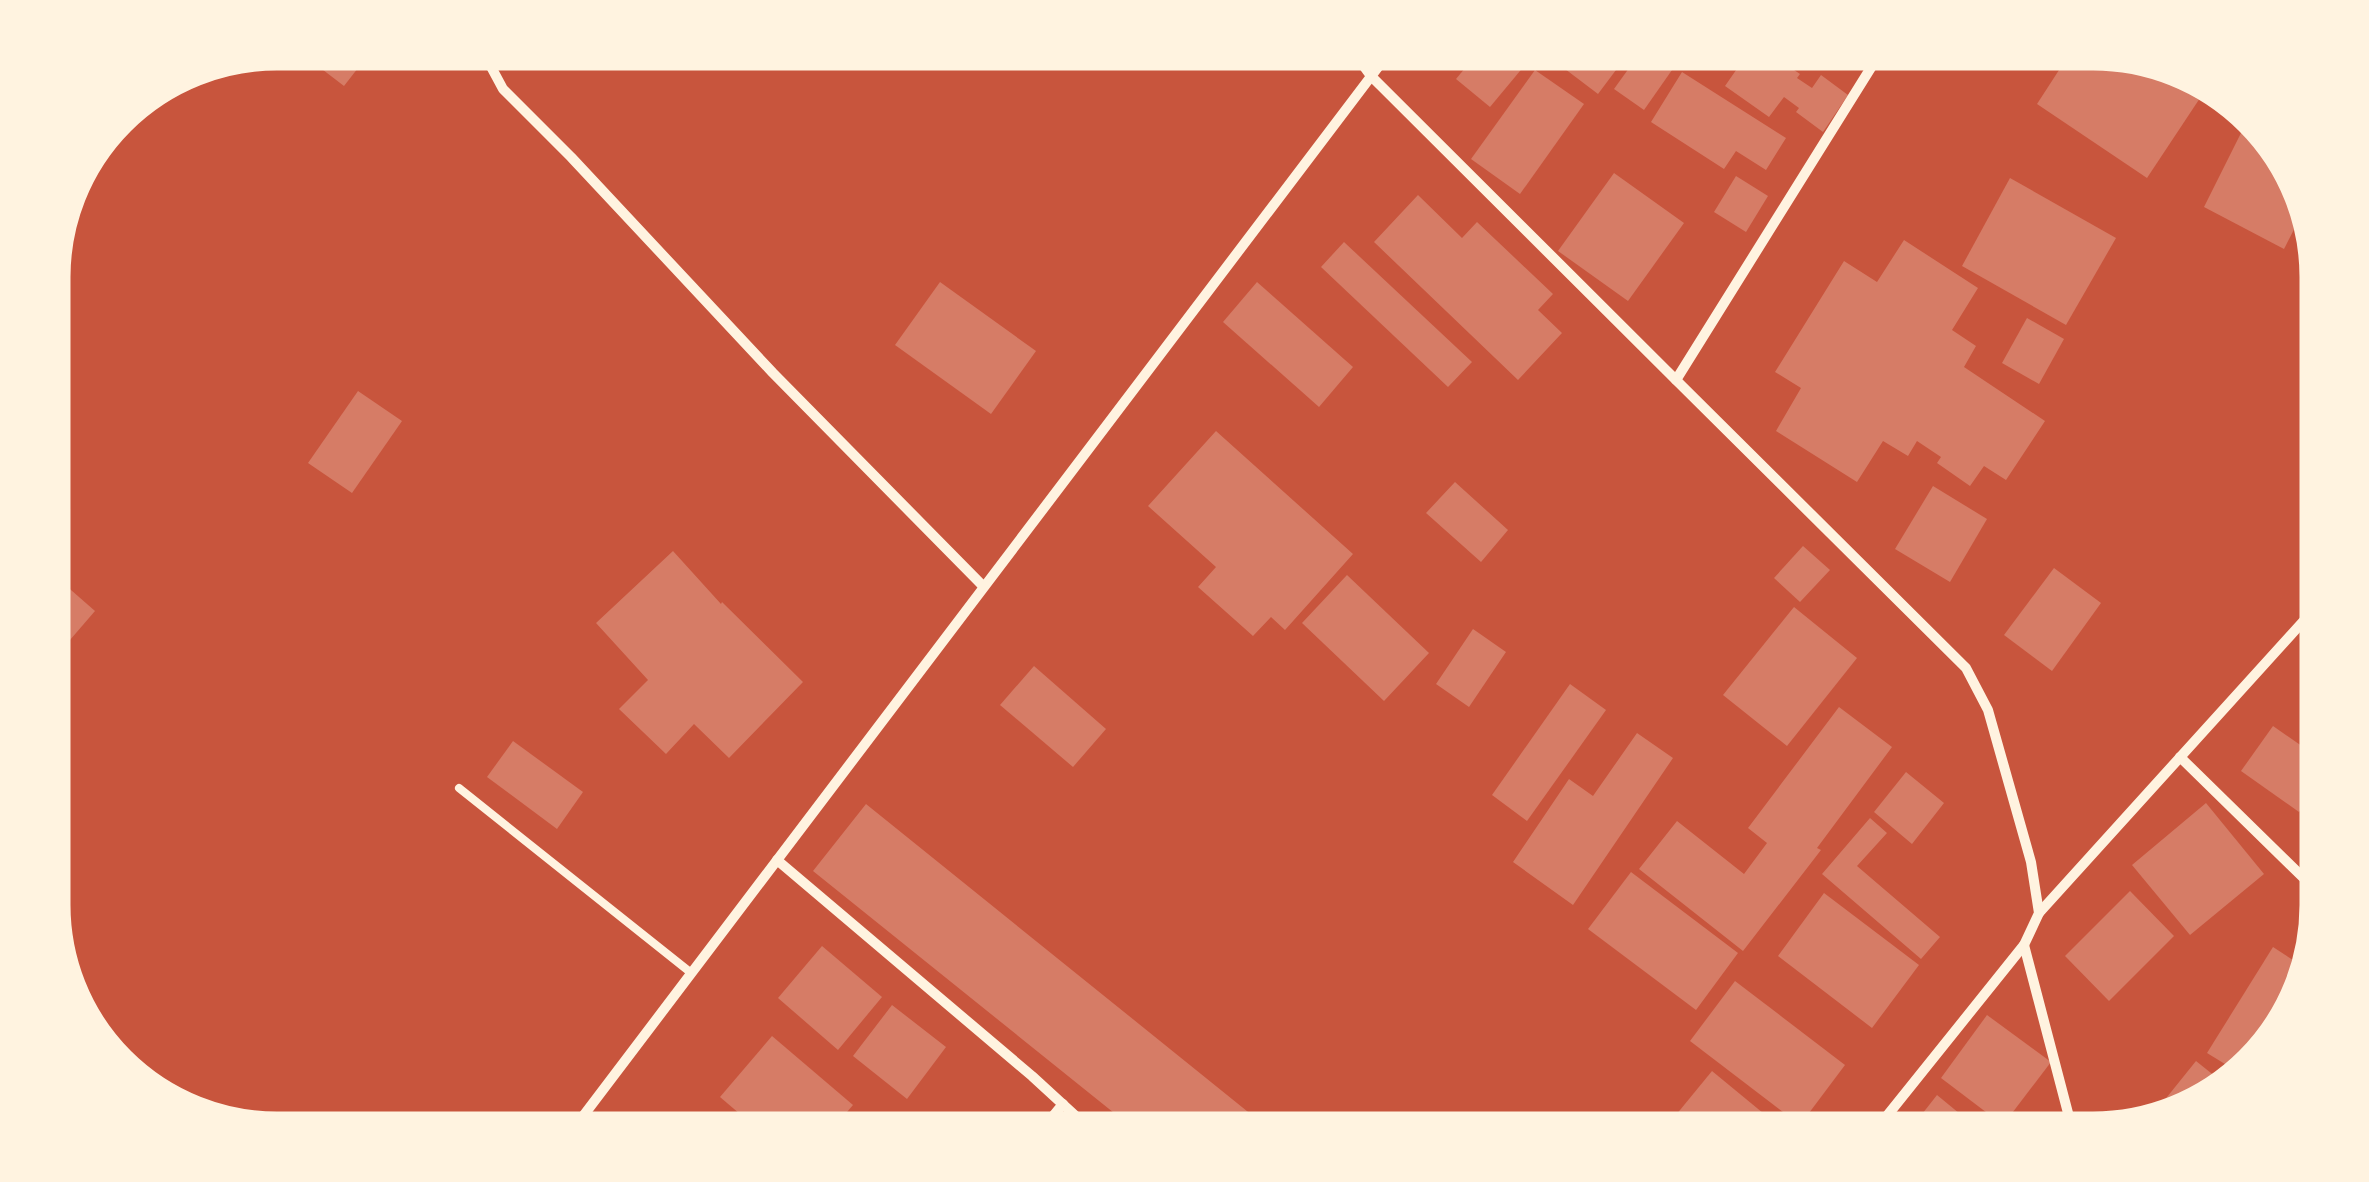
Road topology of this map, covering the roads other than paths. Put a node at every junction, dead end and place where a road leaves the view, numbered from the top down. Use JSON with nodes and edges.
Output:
{"nodes":[{"id":1,"x":492,"y":68,"type":"edge"},
{"id":2,"x":1366,"y":68,"type":"edge"},
{"id":3,"x":1378,"y":68,"type":"edge"},
{"id":4,"x":1871,"y":68,"type":"edge"},
{"id":5,"x":1372,"y":76,"type":"junction"},
{"id":6,"x":1676,"y":380,"type":"junction"},
{"id":7,"x":983,"y":586,"type":"junction"},
{"id":8,"x":2302,"y":623,"type":"edge"},
{"id":9,"x":2180,"y":757,"type":"junction"},
{"id":10,"x":460,"y":788,"type":"dead end"},
{"id":11,"x":778,"y":860,"type":"junction"},
{"id":12,"x":2302,"y":876,"type":"edge"},
{"id":13,"x":2039,"y":913,"type":"junction"},
{"id":14,"x":2024,"y":946,"type":"junction"},
{"id":15,"x":690,"y":972,"type":"junction"},
{"id":16,"x":1062,"y":1104,"type":"junction"},
{"id":17,"x":585,"y":1114,"type":"edge"},
{"id":18,"x":1054,"y":1114,"type":"edge"},
{"id":19,"x":1073,"y":1114,"type":"edge"},
{"id":20,"x":1889,"y":1114,"type":"edge"},
{"id":21,"x":2068,"y":1114,"type":"edge"}],
"edges":[{"from":1,"to":7,"type":"street"},
{"from":2,"to":5,"type":"street"},
{"from":3,"to":5,"type":"street"},
{"from":4,"to":6,"type":"street"},
{"from":5,"to":6,"type":"street"},
{"from":5,"to":7,"type":"street"},
{"from":6,"to":13,"type":"street"},
{"from":7,"to":11,"type":"street"},
{"from":8,"to":9,"type":"street"},
{"from":9,"to":12,"type":"street"},
{"from":9,"to":13,"type":"street"},
{"from":10,"to":15,"type":"lane"},
{"from":11,"to":15,"type":"street"},
{"from":11,"to":16,"type":"street"},
{"from":13,"to":14,"type":"street"},
{"from":14,"to":20,"type":"street"},
{"from":14,"to":21,"type":"street"},
{"from":15,"to":17,"type":"street"},
{"from":16,"to":18,"type":"street"},
{"from":16,"to":19,"type":"street"}]}
